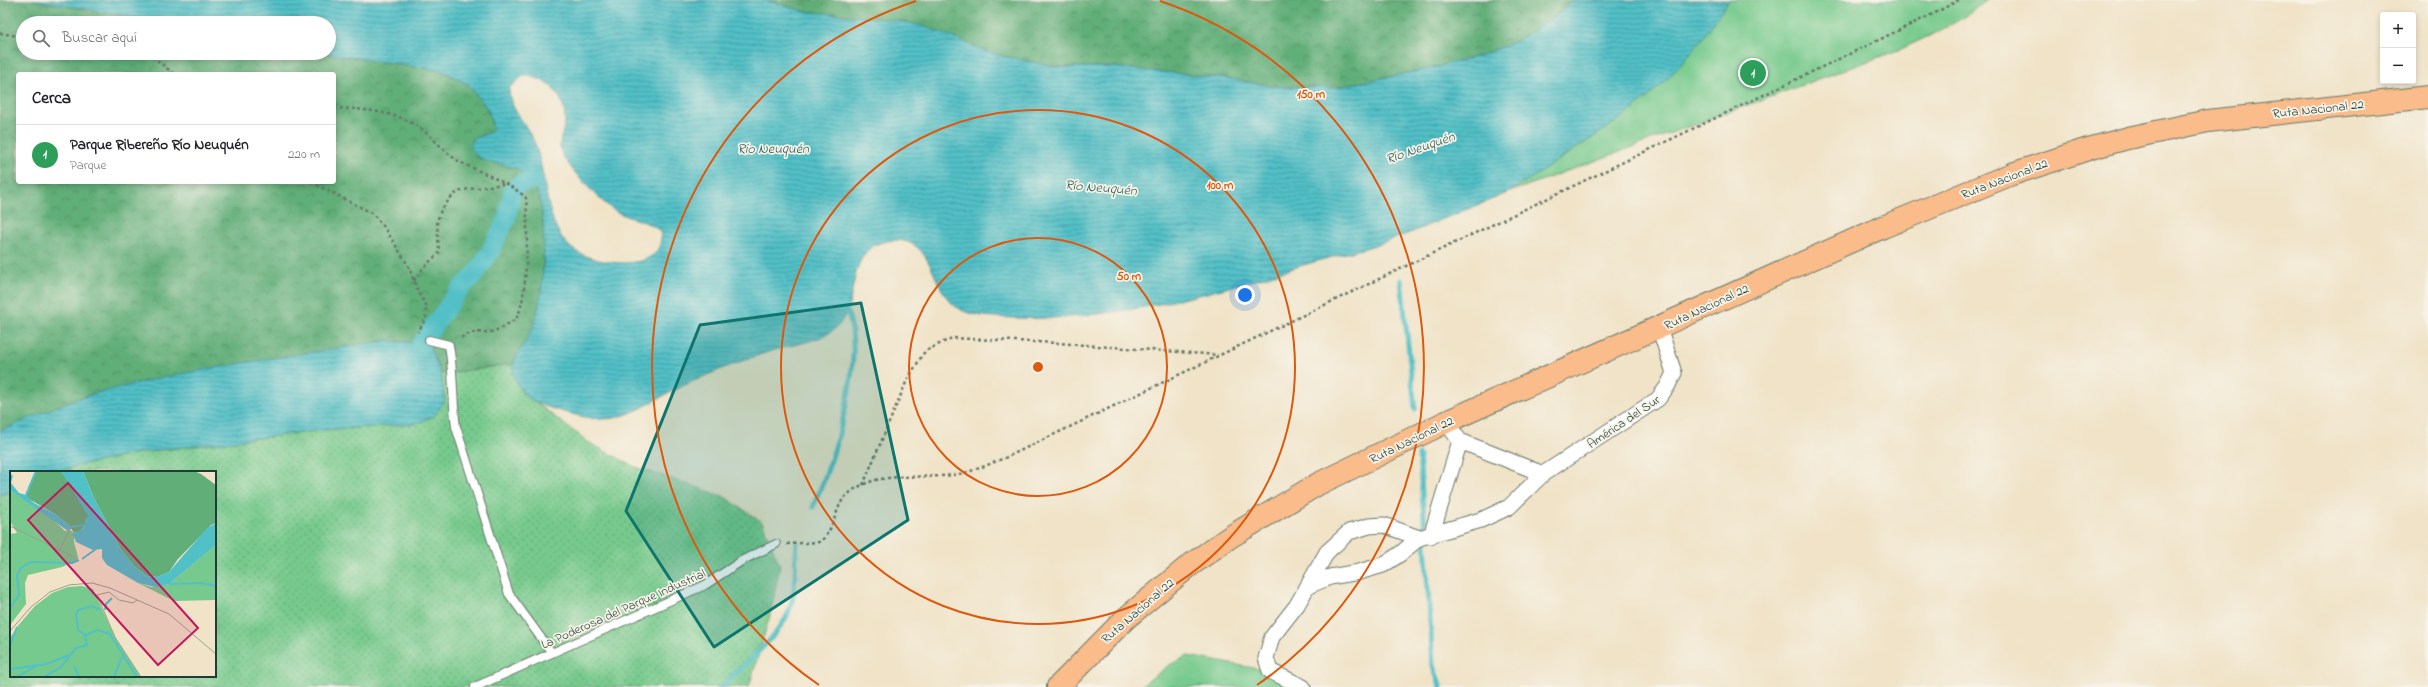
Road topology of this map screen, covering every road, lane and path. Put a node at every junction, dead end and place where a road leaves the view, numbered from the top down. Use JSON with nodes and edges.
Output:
{"nodes":[{"id":1,"x":1959,"y":0,"type":"edge"},
{"id":2,"x":0,"y":33,"type":"edge"},
{"id":3,"x":16,"y":36,"type":"edge"},
{"id":4,"x":157,"y":60,"type":"edge"},
{"id":5,"x":172,"y":72,"type":"edge"},
{"id":6,"x":2428,"y":97,"type":"edge"},
{"id":7,"x":336,"y":108,"type":"edge"},
{"id":8,"x":315,"y":184,"type":"edge"},
{"id":9,"x":504,"y":184,"type":"junction"},
{"id":10,"x":414,"y":281,"type":"junction"},
{"id":11,"x":1659,"y":327,"type":"junction"},
{"id":12,"x":418,"y":332,"type":"dead end"},
{"id":13,"x":429,"y":340,"type":"dead end"},
{"id":14,"x":448,"y":346,"type":"junction"},
{"id":15,"x":1219,"y":355,"type":"junction"},
{"id":16,"x":1446,"y":422,"type":"junction"},
{"id":17,"x":1460,"y":441,"type":"junction"},
{"id":18,"x":1543,"y":474,"type":"junction"},
{"id":19,"x":863,"y":484,"type":"junction"},
{"id":20,"x":1425,"y":537,"type":"junction"},
{"id":21,"x":776,"y":544,"type":"joint"},
{"id":22,"x":1308,"y":586,"type":"junction"},
{"id":23,"x":552,"y":653,"type":"junction"},
{"id":24,"x":475,"y":687,"type":"edge"},
{"id":25,"x":1058,"y":687,"type":"edge"},
{"id":26,"x":1303,"y":687,"type":"edge"}],
"edges":[{"from":1,"to":15,"type":"path"},
{"from":2,"to":3,"type":"path"},
{"from":4,"to":5,"type":"path"},
{"from":6,"to":11,"type":"highway","name":"Ruta Nacional 22"},
{"from":7,"to":9,"type":"path"},
{"from":8,"to":10,"type":"path"},
{"from":9,"to":10,"type":"path"},
{"from":9,"to":14,"type":"path"},
{"from":10,"to":12,"type":"path"},
{"from":11,"to":16,"type":"highway","name":"Ruta Nacional 22"},
{"from":11,"to":18,"type":"street","name":"América del Sur"},
{"from":13,"to":14,"type":"lane"},
{"from":14,"to":23,"type":"lane"},
{"from":15,"to":19,"type":"path"},
{"from":15,"to":19,"type":"path"},
{"from":16,"to":17,"type":"street"},
{"from":16,"to":25,"type":"highway","name":"Ruta Nacional 22"},
{"from":17,"to":18,"type":"street"},
{"from":17,"to":20,"type":"street"},
{"from":18,"to":20,"type":"street","name":"América del Sur"},
{"from":19,"to":21,"type":"path"},
{"from":20,"to":22,"type":"street","name":"América del Sur"},
{"from":20,"to":22,"type":"street"},
{"from":21,"to":23,"type":"lane","name":"La Poderosa del Parque Industrial"},
{"from":22,"to":26,"type":"street"},
{"from":23,"to":24,"type":"lane","name":"La Poderosa del Parque Industrial"}]}
